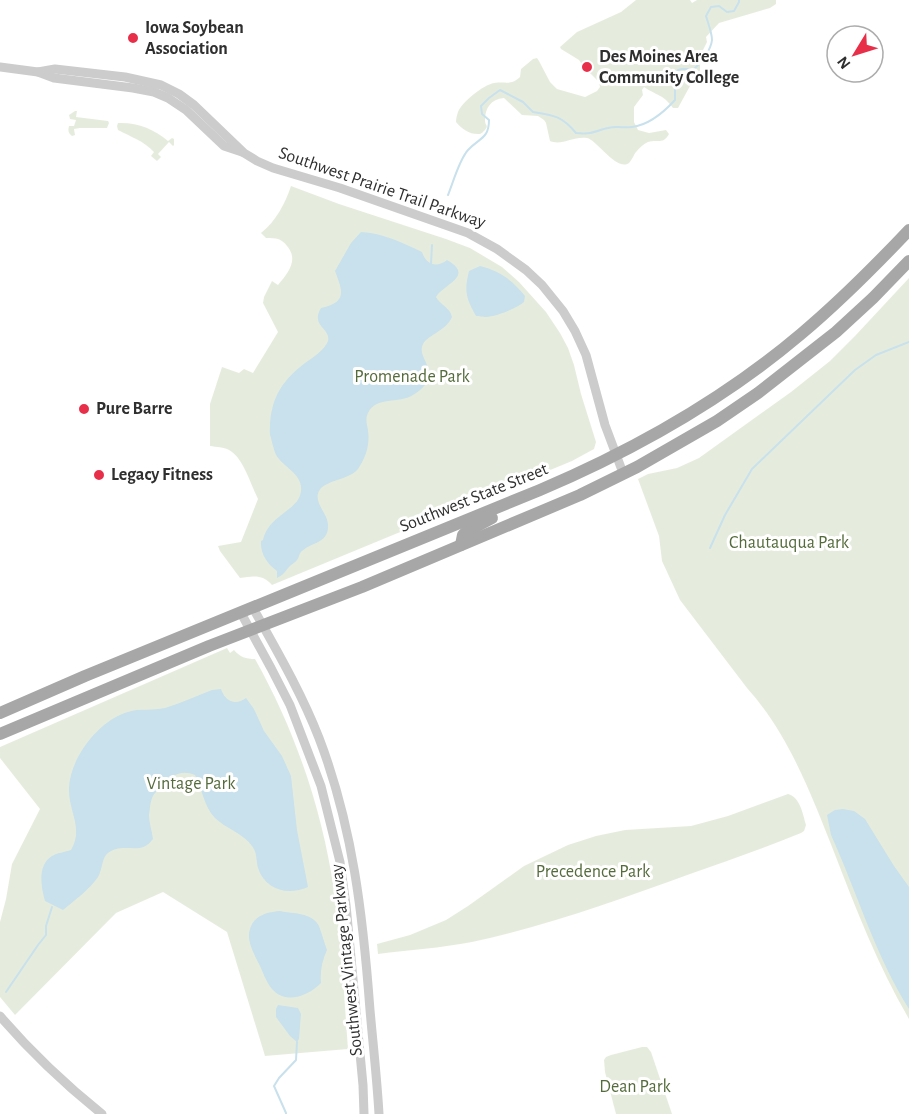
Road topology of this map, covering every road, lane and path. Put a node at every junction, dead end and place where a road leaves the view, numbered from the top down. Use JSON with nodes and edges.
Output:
{"nodes":[{"id":1,"x":0,"y":67,"type":"edge"},
{"id":2,"x":909,"y":230,"type":"edge"},
{"id":3,"x":909,"y":261,"type":"edge"},
{"id":4,"x":616,"y":456,"type":"junction"},
{"id":5,"x":623,"y":473,"type":"junction"},
{"id":6,"x":540,"y":490,"type":"junction"},
{"id":7,"x":443,"y":530,"type":"junction"},
{"id":8,"x":461,"y":545,"type":"junction"},
{"id":9,"x":247,"y":610,"type":"junction"},
{"id":10,"x":262,"y":626,"type":"junction"},
{"id":11,"x":250,"y":630,"type":"junction"},
{"id":12,"x":0,"y":712,"type":"edge"},
{"id":13,"x":0,"y":734,"type":"edge"},
{"id":14,"x":0,"y":1016,"type":"edge"},
{"id":15,"x":102,"y":1114,"type":"edge"},
{"id":16,"x":364,"y":1114,"type":"edge"},
{"id":17,"x":379,"y":1114,"type":"edge"}],
"edges":[{"from":1,"to":4,"type":"street","name":"Southwest Prairie Trail Parkway"},
{"from":2,"to":4,"type":"main road","name":"Southwest State Street"},
{"from":3,"to":5,"type":"main road","name":"Southwest State Street"},
{"from":4,"to":5,"type":"street","name":"Southwest Prairie Trail Parkway"},
{"from":4,"to":6,"type":"main road","name":"Southwest State Street"},
{"from":5,"to":8,"type":"main road","name":"Southwest State Street"},
{"from":6,"to":7,"type":"main road","name":"Southwest State Street"},
{"from":6,"to":8,"type":"main road"},
{"from":7,"to":8,"type":"main road"},
{"from":7,"to":9,"type":"main road","name":"Southwest State Street"},
{"from":8,"to":10,"type":"main road","name":"Southwest State Street"},
{"from":9,"to":10,"type":"street","name":"Southwest Vintage Parkway"},
{"from":9,"to":11,"type":"street","name":"Southwest Vintage Parkway"},
{"from":9,"to":12,"type":"main road","name":"Southwest State Street"},
{"from":10,"to":11,"type":"main road","name":"Southwest State Street"},
{"from":10,"to":17,"type":"street","name":"Southwest Vintage Parkway"},
{"from":11,"to":13,"type":"main road","name":"Southwest State Street"},
{"from":11,"to":16,"type":"street","name":"Southwest Vintage Parkway"},
{"from":14,"to":15,"type":"street"}]}
